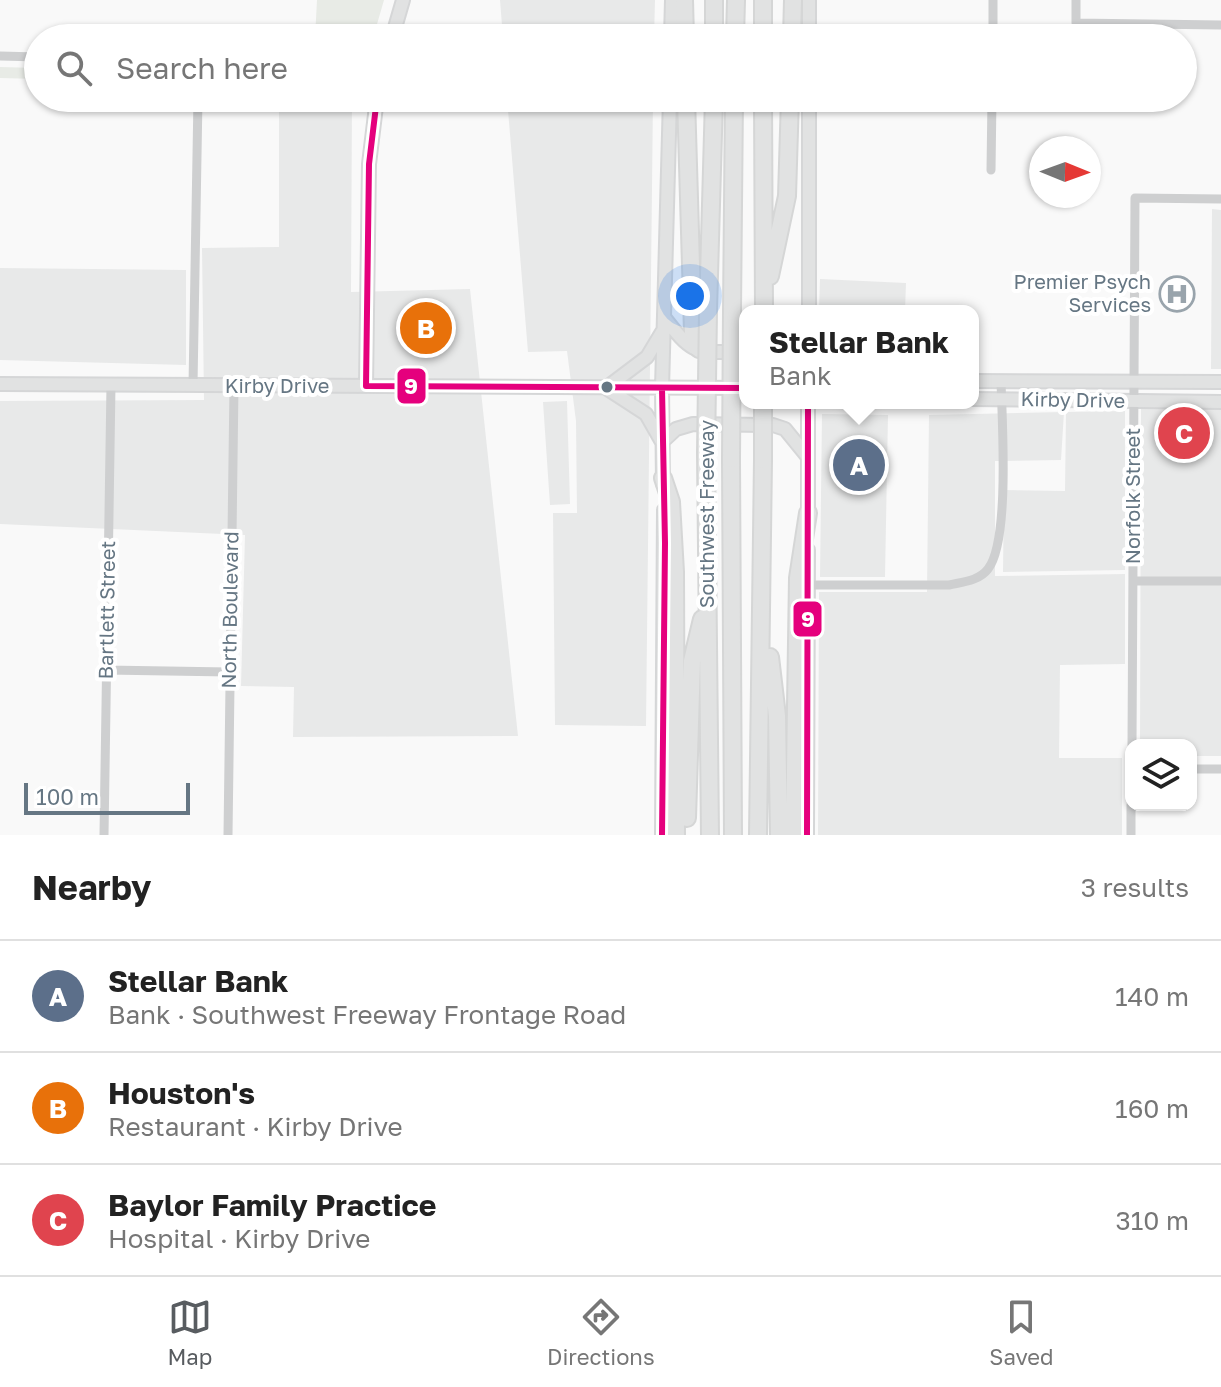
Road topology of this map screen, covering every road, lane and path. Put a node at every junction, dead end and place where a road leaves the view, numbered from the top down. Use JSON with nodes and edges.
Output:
{"nodes":[{"id":1,"x":403,"y":0,"type":"edge"},
{"id":2,"x":672,"y":0,"type":"edge"},
{"id":3,"x":684,"y":0,"type":"edge"},
{"id":4,"x":714,"y":0,"type":"edge"},
{"id":5,"x":736,"y":0,"type":"edge"},
{"id":6,"x":763,"y":0,"type":"edge"},
{"id":7,"x":793,"y":0,"type":"edge"},
{"id":8,"x":809,"y":0,"type":"edge"},
{"id":9,"x":993,"y":0,"type":"edge"},
{"id":10,"x":1076,"y":0,"type":"edge"},
{"id":11,"x":396,"y":24,"type":"edge"},
{"id":12,"x":671,"y":24,"type":"edge"},
{"id":13,"x":685,"y":24,"type":"edge"},
{"id":14,"x":714,"y":24,"type":"edge"},
{"id":15,"x":735,"y":24,"type":"edge"},
{"id":16,"x":763,"y":24,"type":"edge"},
{"id":17,"x":792,"y":24,"type":"edge"},
{"id":18,"x":809,"y":24,"type":"edge"},
{"id":19,"x":993,"y":24,"type":"edge"},
{"id":20,"x":1148,"y":24,"type":"edge"},
{"id":21,"x":1197,"y":25,"type":"edge"},
{"id":22,"x":1221,"y":25,"type":"edge"},
{"id":23,"x":0,"y":56,"type":"edge"},
{"id":24,"x":24,"y":57,"type":"edge"},
{"id":25,"x":198,"y":112,"type":"edge"},
{"id":26,"x":375,"y":112,"type":"edge"},
{"id":27,"x":670,"y":112,"type":"edge"},
{"id":28,"x":687,"y":112,"type":"edge"},
{"id":29,"x":713,"y":112,"type":"edge"},
{"id":30,"x":734,"y":112,"type":"edge"},
{"id":31,"x":763,"y":112,"type":"edge"},
{"id":32,"x":790,"y":112,"type":"edge"},
{"id":33,"x":809,"y":112,"type":"edge"},
{"id":34,"x":992,"y":112,"type":"edge"},
{"id":35,"x":991,"y":170,"type":"dead end"},
{"id":36,"x":1221,"y":199,"type":"edge"},
{"id":37,"x":764,"y":305,"type":"edge"},
{"id":38,"x":765,"y":305,"type":"edge"},
{"id":39,"x":809,"y":305,"type":"edge"},
{"id":40,"x":700,"y":311,"type":"junction"},
{"id":41,"x":664,"y":323,"type":"junction"},
{"id":42,"x":739,"y":352,"type":"edge"},
{"id":43,"x":979,"y":381,"type":"edge"},
{"id":44,"x":1001,"y":381,"type":"junction"},
{"id":45,"x":1133,"y":382,"type":"junction"},
{"id":46,"x":1221,"y":382,"type":"edge"},
{"id":47,"x":0,"y":384,"type":"edge"},
{"id":48,"x":111,"y":385,"type":"junction"},
{"id":49,"x":193,"y":385,"type":"junction"},
{"id":50,"x":234,"y":386,"type":"junction"},
{"id":51,"x":366,"y":386,"type":"junction"},
{"id":52,"x":606,"y":388,"type":"junction"},
{"id":53,"x":662,"y":388,"type":"junction"},
{"id":54,"x":739,"y":388,"type":"edge"},
{"id":55,"x":979,"y":399,"type":"edge"},
{"id":56,"x":1001,"y":399,"type":"junction"},
{"id":57,"x":1133,"y":401,"type":"junction"},
{"id":58,"x":1221,"y":402,"type":"edge"},
{"id":59,"x":763,"y":409,"type":"edge"},
{"id":60,"x":808,"y":409,"type":"edge"},
{"id":61,"x":662,"y":442,"type":"junction"},
{"id":62,"x":807,"y":456,"type":"junction"},
{"id":63,"x":663,"y":478,"type":"junction"},
{"id":64,"x":808,"y":513,"type":"junction"},
{"id":65,"x":1133,"y":581,"type":"junction"},
{"id":66,"x":1221,"y":581,"type":"edge"},
{"id":67,"x":808,"y":585,"type":"junction"},
{"id":68,"x":708,"y":594,"type":"junction"},
{"id":69,"x":762,"y":596,"type":"junction"},
{"id":70,"x":106,"y":670,"type":"junction"},
{"id":71,"x":229,"y":672,"type":"junction"},
{"id":72,"x":1132,"y":739,"type":"edge"},
{"id":73,"x":1197,"y":769,"type":"edge"},
{"id":74,"x":1221,"y":769,"type":"edge"},
{"id":75,"x":1131,"y":811,"type":"edge"},
{"id":76,"x":794,"y":828,"type":"edge"},
{"id":77,"x":104,"y":835,"type":"edge"},
{"id":78,"x":228,"y":835,"type":"edge"},
{"id":79,"x":662,"y":835,"type":"edge"},
{"id":80,"x":676,"y":835,"type":"edge"},
{"id":81,"x":686,"y":835,"type":"edge"},
{"id":82,"x":710,"y":835,"type":"edge"},
{"id":83,"x":733,"y":835,"type":"edge"},
{"id":84,"x":758,"y":835,"type":"edge"},
{"id":85,"x":779,"y":835,"type":"edge"},
{"id":86,"x":807,"y":835,"type":"edge"},
{"id":87,"x":1131,"y":835,"type":"edge"}],
"edges":[{"from":1,"to":11,"type":"main road"},
{"from":2,"to":12,"type":"main road"},
{"from":3,"to":13,"type":"highway"},
{"from":4,"to":14,"type":"highway"},
{"from":5,"to":15,"type":"highway"},
{"from":6,"to":16,"type":"highway"},
{"from":7,"to":17,"type":"highway"},
{"from":8,"to":18,"type":"main road"},
{"from":9,"to":19,"type":"street"},
{"from":10,"to":20,"type":"street"},
{"from":21,"to":22,"type":"street"},
{"from":23,"to":24,"type":"street"},
{"from":25,"to":49,"type":"street"},
{"from":26,"to":51,"type":"main road"},
{"from":27,"to":41,"type":"main road"},
{"from":28,"to":40,"type":"highway"},
{"from":29,"to":40,"type":"highway","name":"Southwest Freeway"},
{"from":30,"to":83,"type":"highway","bridge":true},
{"from":31,"to":37,"type":"highway"},
{"from":32,"to":38,"type":"highway"},
{"from":33,"to":39,"type":"main road"},
{"from":34,"to":35,"type":"street"},
{"from":36,"to":45,"type":"street","name":"Norfolk Street"},
{"from":40,"to":68,"type":"highway","name":"Southwest Freeway","bridge":true},
{"from":41,"to":42,"type":"main road"},
{"from":41,"to":52,"type":"main road"},
{"from":41,"to":53,"type":"main road"},
{"from":43,"to":44,"type":"main road","name":"Kirby Drive"},
{"from":44,"to":45,"type":"main road","name":"Kirby Drive"},
{"from":44,"to":56,"type":"street"},
{"from":45,"to":46,"type":"main road","name":"Kirby Drive"},
{"from":45,"to":57,"type":"street","name":"Norfolk Street"},
{"from":47,"to":48,"type":"main road","name":"Kirby Drive"},
{"from":48,"to":49,"type":"main road","name":"Kirby Drive"},
{"from":48,"to":70,"type":"street","name":"Bartlett Street"},
{"from":49,"to":50,"type":"main road","name":"Kirby Drive"},
{"from":50,"to":51,"type":"main road","name":"Kirby Drive"},
{"from":50,"to":71,"type":"street","name":"North Boulevard"},
{"from":51,"to":52,"type":"main road","name":"Kirby Drive"},
{"from":52,"to":53,"type":"main road","name":"Kirby Drive"},
{"from":52,"to":61,"type":"main road"},
{"from":53,"to":54,"type":"main road","name":"Kirby Drive"},
{"from":53,"to":61,"type":"main road"},
{"from":55,"to":56,"type":"main road","name":"Kirby Drive"},
{"from":56,"to":57,"type":"main road","name":"Kirby Drive"},
{"from":56,"to":67,"type":"street"},
{"from":57,"to":58,"type":"main road","name":"Kirby Drive"},
{"from":57,"to":65,"type":"street","name":"Norfolk Street"},
{"from":59,"to":69,"type":"highway","bridge":true},
{"from":60,"to":62,"type":"main road"},
{"from":61,"to":62,"type":"main road"},
{"from":61,"to":63,"type":"main road"},
{"from":62,"to":64,"type":"main road"},
{"from":63,"to":79,"type":"main road"},
{"from":63,"to":80,"type":"highway"},
{"from":64,"to":67,"type":"main road"},
{"from":64,"to":76,"type":"highway"},
{"from":65,"to":66,"type":"street"},
{"from":65,"to":72,"type":"street","name":"Norfolk Street"},
{"from":67,"to":86,"type":"main road"},
{"from":68,"to":81,"type":"highway"},
{"from":68,"to":82,"type":"highway","name":"Southwest Freeway"},
{"from":69,"to":84,"type":"highway"},
{"from":69,"to":85,"type":"highway"},
{"from":70,"to":71,"type":"street"},
{"from":70,"to":77,"type":"street","name":"Bartlett Street"},
{"from":71,"to":78,"type":"street","name":"North Boulevard"},
{"from":73,"to":74,"type":"street"},
{"from":75,"to":87,"type":"street"}]}
